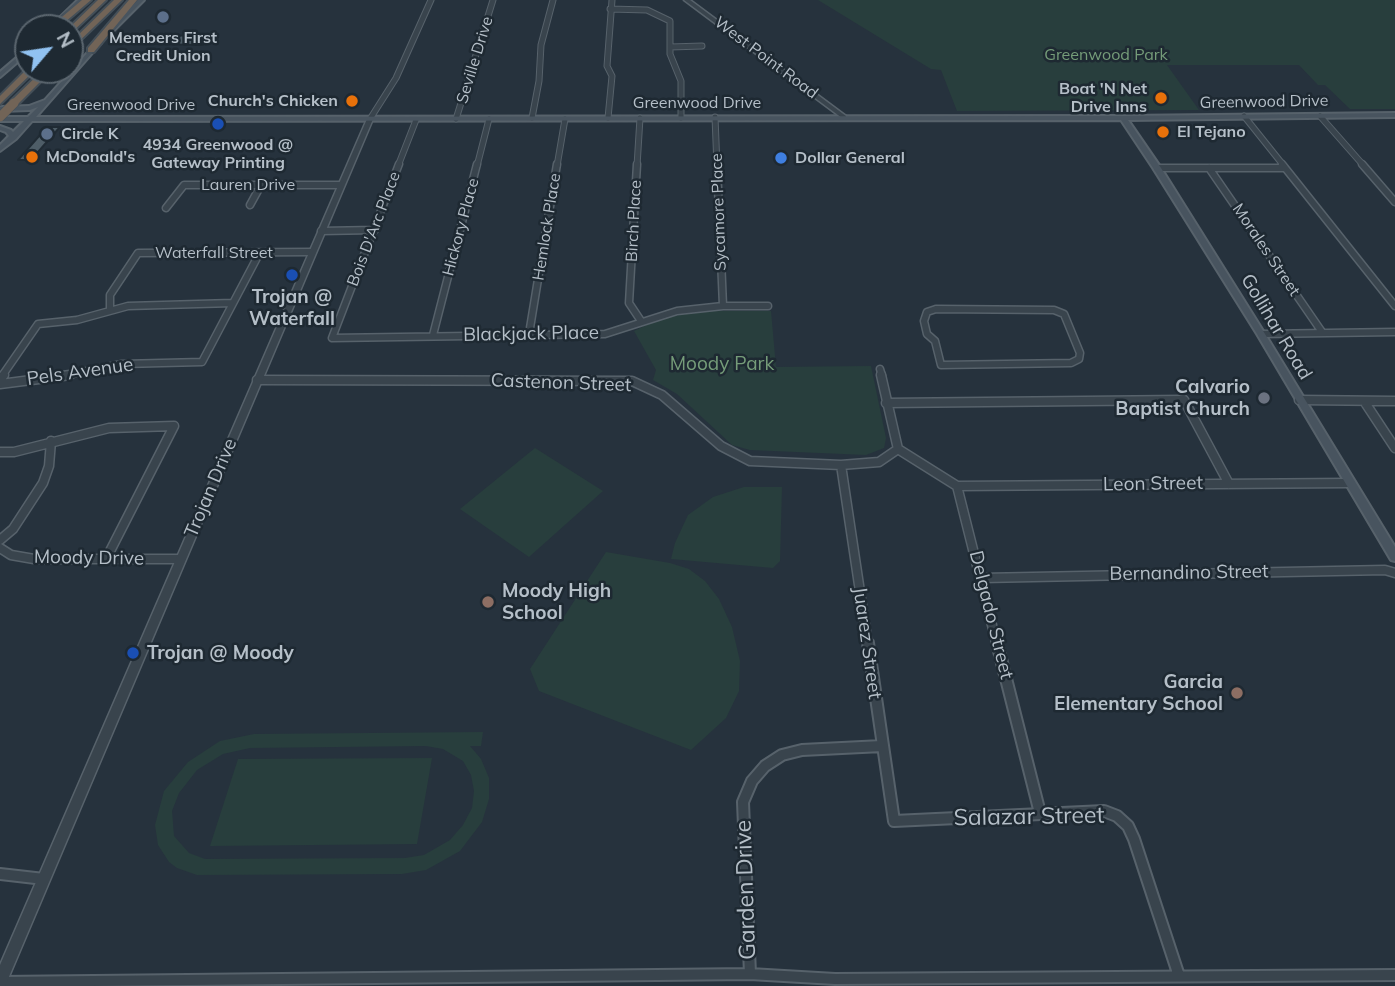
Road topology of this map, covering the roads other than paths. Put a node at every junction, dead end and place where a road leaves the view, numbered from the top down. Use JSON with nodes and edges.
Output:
{"nodes":[{"id":1,"x":81,"y":0,"type":"edge"},
{"id":2,"x":87,"y":0,"type":"edge"},
{"id":3,"x":102,"y":0,"type":"edge"},
{"id":4,"x":118,"y":0,"type":"edge"},
{"id":5,"x":133,"y":0,"type":"edge"},
{"id":6,"x":141,"y":0,"type":"edge"},
{"id":7,"x":431,"y":0,"type":"edge"},
{"id":8,"x":493,"y":0,"type":"edge"},
{"id":9,"x":552,"y":0,"type":"edge"},
{"id":10,"x":612,"y":0,"type":"edge"},
{"id":11,"x":687,"y":0,"type":"edge"},
{"id":12,"x":610,"y":9,"type":"junction"},
{"id":13,"x":67,"y":14,"type":"edge"},
{"id":14,"x":70,"y":14,"type":"edge"},
{"id":15,"x":84,"y":18,"type":"edge"},
{"id":16,"x":84,"y":34,"type":"edge"},
{"id":17,"x":702,"y":46,"type":"dead end"},
{"id":18,"x":670,"y":47,"type":"junction"},
{"id":19,"x":91,"y":50,"type":"junction"},
{"id":20,"x":14,"y":62,"type":"edge"},
{"id":21,"x":0,"y":75,"type":"edge"},
{"id":22,"x":17,"y":84,"type":"edge"},
{"id":23,"x":33,"y":84,"type":"edge"},
{"id":24,"x":0,"y":101,"type":"edge"},
{"id":25,"x":48,"y":101,"type":"junction"},
{"id":26,"x":0,"y":109,"type":"edge"},
{"id":27,"x":1244,"y":116,"type":"junction"},
{"id":28,"x":1320,"y":116,"type":"junction"},
{"id":29,"x":1394,"y":116,"type":"edge"},
{"id":30,"x":640,"y":117,"type":"junction"},
{"id":31,"x":715,"y":117,"type":"junction"},
{"id":32,"x":844,"y":117,"type":"junction"},
{"id":33,"x":0,"y":118,"type":"edge"},
{"id":34,"x":532,"y":118,"type":"junction"},
{"id":35,"x":608,"y":118,"type":"junction"},
{"id":36,"x":681,"y":118,"type":"junction"},
{"id":37,"x":1123,"y":118,"type":"junction"},
{"id":38,"x":32,"y":119,"type":"junction"},
{"id":39,"x":370,"y":119,"type":"junction"},
{"id":40,"x":489,"y":119,"type":"junction"},
{"id":41,"x":565,"y":119,"type":"junction"},
{"id":42,"x":416,"y":120,"type":"junction"},
{"id":43,"x":456,"y":120,"type":"junction"},
{"id":44,"x":0,"y":128,"type":"edge"},
{"id":45,"x":13,"y":137,"type":"junction"},
{"id":46,"x":0,"y":149,"type":"edge"},
{"id":47,"x":1157,"y":168,"type":"junction"},
{"id":48,"x":1209,"y":168,"type":"junction"},
{"id":49,"x":1285,"y":168,"type":"junction"},
{"id":50,"x":261,"y":185,"type":"junction"},
{"id":51,"x":341,"y":185,"type":"junction"},
{"id":52,"x":1395,"y":202,"type":"edge"},
{"id":53,"x":250,"y":205,"type":"dead end"},
{"id":54,"x":166,"y":208,"type":"dead end"},
{"id":55,"x":375,"y":230,"type":"junction"},
{"id":56,"x":321,"y":232,"type":"junction"},
{"id":57,"x":312,"y":253,"type":"junction"},
{"id":58,"x":259,"y":254,"type":"junction"},
{"id":59,"x":233,"y":303,"type":"junction"},
{"id":60,"x":723,"y":306,"type":"junction"},
{"id":61,"x":768,"y":306,"type":"dead end"},
{"id":62,"x":1395,"y":306,"type":"edge"},
{"id":63,"x":110,"y":309,"type":"junction"},
{"id":64,"x":641,"y":321,"type":"junction"},
{"id":65,"x":1322,"y":332,"type":"junction"},
{"id":66,"x":1395,"y":332,"type":"edge"},
{"id":67,"x":529,"y":334,"type":"junction"},
{"id":68,"x":1261,"y":334,"type":"junction"},
{"id":69,"x":433,"y":335,"type":"junction"},
{"id":70,"x":332,"y":338,"type":"joint"},
{"id":71,"x":941,"y":365,"type":"joint"},
{"id":72,"x":880,"y":369,"type":"dead end"},
{"id":73,"x":257,"y":380,"type":"junction"},
{"id":74,"x":0,"y":382,"type":"edge"},
{"id":75,"x":1299,"y":401,"type":"junction"},
{"id":76,"x":1364,"y":401,"type":"junction"},
{"id":77,"x":1395,"y":401,"type":"edge"},
{"id":78,"x":886,"y":403,"type":"junction"},
{"id":79,"x":51,"y":441,"type":"junction"},
{"id":80,"x":1395,"y":448,"type":"edge"},
{"id":81,"x":898,"y":449,"type":"junction"},
{"id":82,"x":0,"y":452,"type":"edge"},
{"id":83,"x":841,"y":465,"type":"junction"},
{"id":84,"x":1349,"y":483,"type":"junction"},
{"id":85,"x":1229,"y":484,"type":"junction"},
{"id":86,"x":957,"y":486,"type":"junction"},
{"id":87,"x":0,"y":541,"type":"edge"},
{"id":88,"x":0,"y":548,"type":"edge"},
{"id":89,"x":1395,"y":557,"type":"edge"},
{"id":90,"x":106,"y":559,"type":"junction"},
{"id":91,"x":181,"y":559,"type":"junction"},
{"id":92,"x":1395,"y":573,"type":"edge"},
{"id":93,"x":982,"y":578,"type":"junction"},
{"id":94,"x":882,"y":746,"type":"junction"},
{"id":95,"x":1040,"y":813,"type":"junction"},
{"id":96,"x":894,"y":821,"type":"joint"},
{"id":97,"x":0,"y":874,"type":"edge"},
{"id":98,"x":44,"y":879,"type":"junction"},
{"id":99,"x":750,"y":974,"type":"junction"},
{"id":100,"x":1395,"y":975,"type":"edge"},
{"id":101,"x":1179,"y":976,"type":"junction"},
{"id":102,"x":0,"y":982,"type":"edge"},
{"id":103,"x":835,"y":983,"type":"edge"}],
"edges":[{"from":1,"to":13,"type":"main road"},
{"from":2,"to":14,"type":"highway"},
{"from":3,"to":15,"type":"highway"},
{"from":4,"to":16,"type":"highway"},
{"from":5,"to":19,"type":"highway"},
{"from":6,"to":19,"type":"main road"},
{"from":7,"to":39,"type":"street","name":"Trojan Drive"},
{"from":8,"to":43,"type":"street","name":"Seville Drive"},
{"from":9,"to":34,"type":"street"},
{"from":10,"to":12,"type":"street"},
{"from":11,"to":32,"type":"street","name":"West Point Road"},
{"from":12,"to":18,"type":"street"},
{"from":12,"to":35,"type":"street"},
{"from":17,"to":18,"type":"street"},
{"from":18,"to":36,"type":"street"},
{"from":19,"to":25,"type":"main road"},
{"from":20,"to":21,"type":"main road"},
{"from":22,"to":24,"type":"highway"},
{"from":23,"to":33,"type":"highway","bridge":true},
{"from":25,"to":26,"type":"main road"},
{"from":25,"to":38,"type":"main road"},
{"from":27,"to":28,"type":"main road","name":"Greenwood Drive"},
{"from":27,"to":37,"type":"main road","name":"Greenwood Drive"},
{"from":27,"to":49,"type":"street"},
{"from":28,"to":29,"type":"main road","name":"Greenwood Drive"},
{"from":28,"to":52,"type":"street"},
{"from":30,"to":35,"type":"main road","name":"Greenwood Drive"},
{"from":30,"to":36,"type":"main road","name":"Greenwood Drive"},
{"from":30,"to":64,"type":"street","name":"Birch Place"},
{"from":31,"to":32,"type":"main road","name":"Greenwood Drive"},
{"from":31,"to":36,"type":"main road","name":"Greenwood Drive"},
{"from":31,"to":60,"type":"street","name":"Sycamore Place"},
{"from":32,"to":37,"type":"main road","name":"Greenwood Drive"},
{"from":33,"to":38,"type":"main road","name":"Greenwood Drive"},
{"from":34,"to":40,"type":"main road","name":"Greenwood Drive"},
{"from":34,"to":41,"type":"main road","name":"Greenwood Drive"},
{"from":35,"to":41,"type":"main road","name":"Greenwood Drive"},
{"from":37,"to":47,"type":"main road","name":"Gollihar Road"},
{"from":38,"to":39,"type":"main road","name":"Greenwood Drive"},
{"from":38,"to":45,"type":"main road"},
{"from":39,"to":42,"type":"main road","name":"Greenwood Drive"},
{"from":39,"to":51,"type":"street","name":"Trojan Drive"},
{"from":40,"to":43,"type":"main road","name":"Greenwood Drive"},
{"from":40,"to":69,"type":"street","name":"Hickory Place"},
{"from":41,"to":67,"type":"street","name":"Hemlock Place"},
{"from":42,"to":43,"type":"main road","name":"Greenwood Drive"},
{"from":42,"to":55,"type":"street","name":"Bois D'Arc Place"},
{"from":44,"to":45,"type":"main road"},
{"from":45,"to":46,"type":"main road"},
{"from":47,"to":48,"type":"street"},
{"from":47,"to":68,"type":"main road","name":"Gollihar Road"},
{"from":48,"to":49,"type":"street"},
{"from":48,"to":65,"type":"street","name":"Morales Street"},
{"from":49,"to":62,"type":"street"},
{"from":50,"to":51,"type":"street","name":"Lauren Drive"},
{"from":50,"to":53,"type":"street"},
{"from":50,"to":54,"type":"street","name":"Lauren Drive"},
{"from":51,"to":56,"type":"street","name":"Trojan Drive"},
{"from":55,"to":56,"type":"street"},
{"from":55,"to":70,"type":"street","name":"Bois D'Arc Place"},
{"from":56,"to":57,"type":"street","name":"Trojan Drive"},
{"from":57,"to":58,"type":"street","name":"Waterfall Street"},
{"from":57,"to":73,"type":"street","name":"Trojan Drive"},
{"from":58,"to":59,"type":"street"},
{"from":58,"to":63,"type":"street","name":"Waterfall Street"},
{"from":59,"to":63,"type":"street"},
{"from":59,"to":74,"type":"street","name":"Pels Avenue"},
{"from":60,"to":61,"type":"street","name":"Blackjack Place"},
{"from":60,"to":64,"type":"street","name":"Blackjack Place"},
{"from":63,"to":74,"type":"street"},
{"from":64,"to":67,"type":"street","name":"Blackjack Place"},
{"from":65,"to":66,"type":"street"},
{"from":65,"to":68,"type":"street"},
{"from":67,"to":69,"type":"street","name":"Blackjack Place"},
{"from":68,"to":75,"type":"main road","name":"Gollihar Road"},
{"from":69,"to":70,"type":"street","name":"Blackjack Place"},
{"from":71,"to":71,"type":"street"},
{"from":72,"to":78,"type":"street"},
{"from":73,"to":83,"type":"street","name":"Castenon Street"},
{"from":73,"to":91,"type":"street","name":"Trojan Drive"},
{"from":75,"to":76,"type":"street"},
{"from":75,"to":84,"type":"main road","name":"Gollihar Road"},
{"from":76,"to":77,"type":"street"},
{"from":76,"to":80,"type":"street"},
{"from":78,"to":81,"type":"street"},
{"from":78,"to":85,"type":"street"},
{"from":79,"to":82,"type":"street"},
{"from":79,"to":87,"type":"street"},
{"from":79,"to":90,"type":"street"},
{"from":81,"to":83,"type":"street"},
{"from":81,"to":86,"type":"street"},
{"from":83,"to":94,"type":"street","name":"Juarez Street"},
{"from":84,"to":85,"type":"street","name":"Leon Street"},
{"from":84,"to":89,"type":"main road","name":"Gollihar Road"},
{"from":85,"to":86,"type":"street","name":"Leon Street"},
{"from":86,"to":93,"type":"street","name":"Delgado Street"},
{"from":88,"to":90,"type":"street","name":"Moody Drive"},
{"from":90,"to":91,"type":"street","name":"Moody Drive"},
{"from":91,"to":98,"type":"street","name":"Trojan Drive"},
{"from":92,"to":93,"type":"street","name":"Bernandino Street"},
{"from":93,"to":95,"type":"street","name":"Delgado Street"},
{"from":94,"to":96,"type":"street","name":"Juarez Street"},
{"from":94,"to":99,"type":"street","name":"Garden Drive"},
{"from":95,"to":96,"type":"street","name":"Salazar Street"},
{"from":95,"to":101,"type":"street","name":"Salazar Street"},
{"from":97,"to":98,"type":"street"},
{"from":98,"to":102,"type":"street","name":"Trojan Drive"},
{"from":99,"to":102,"type":"street"},
{"from":99,"to":103,"type":"street"},
{"from":100,"to":101,"type":"street"},
{"from":101,"to":103,"type":"street"}]}
